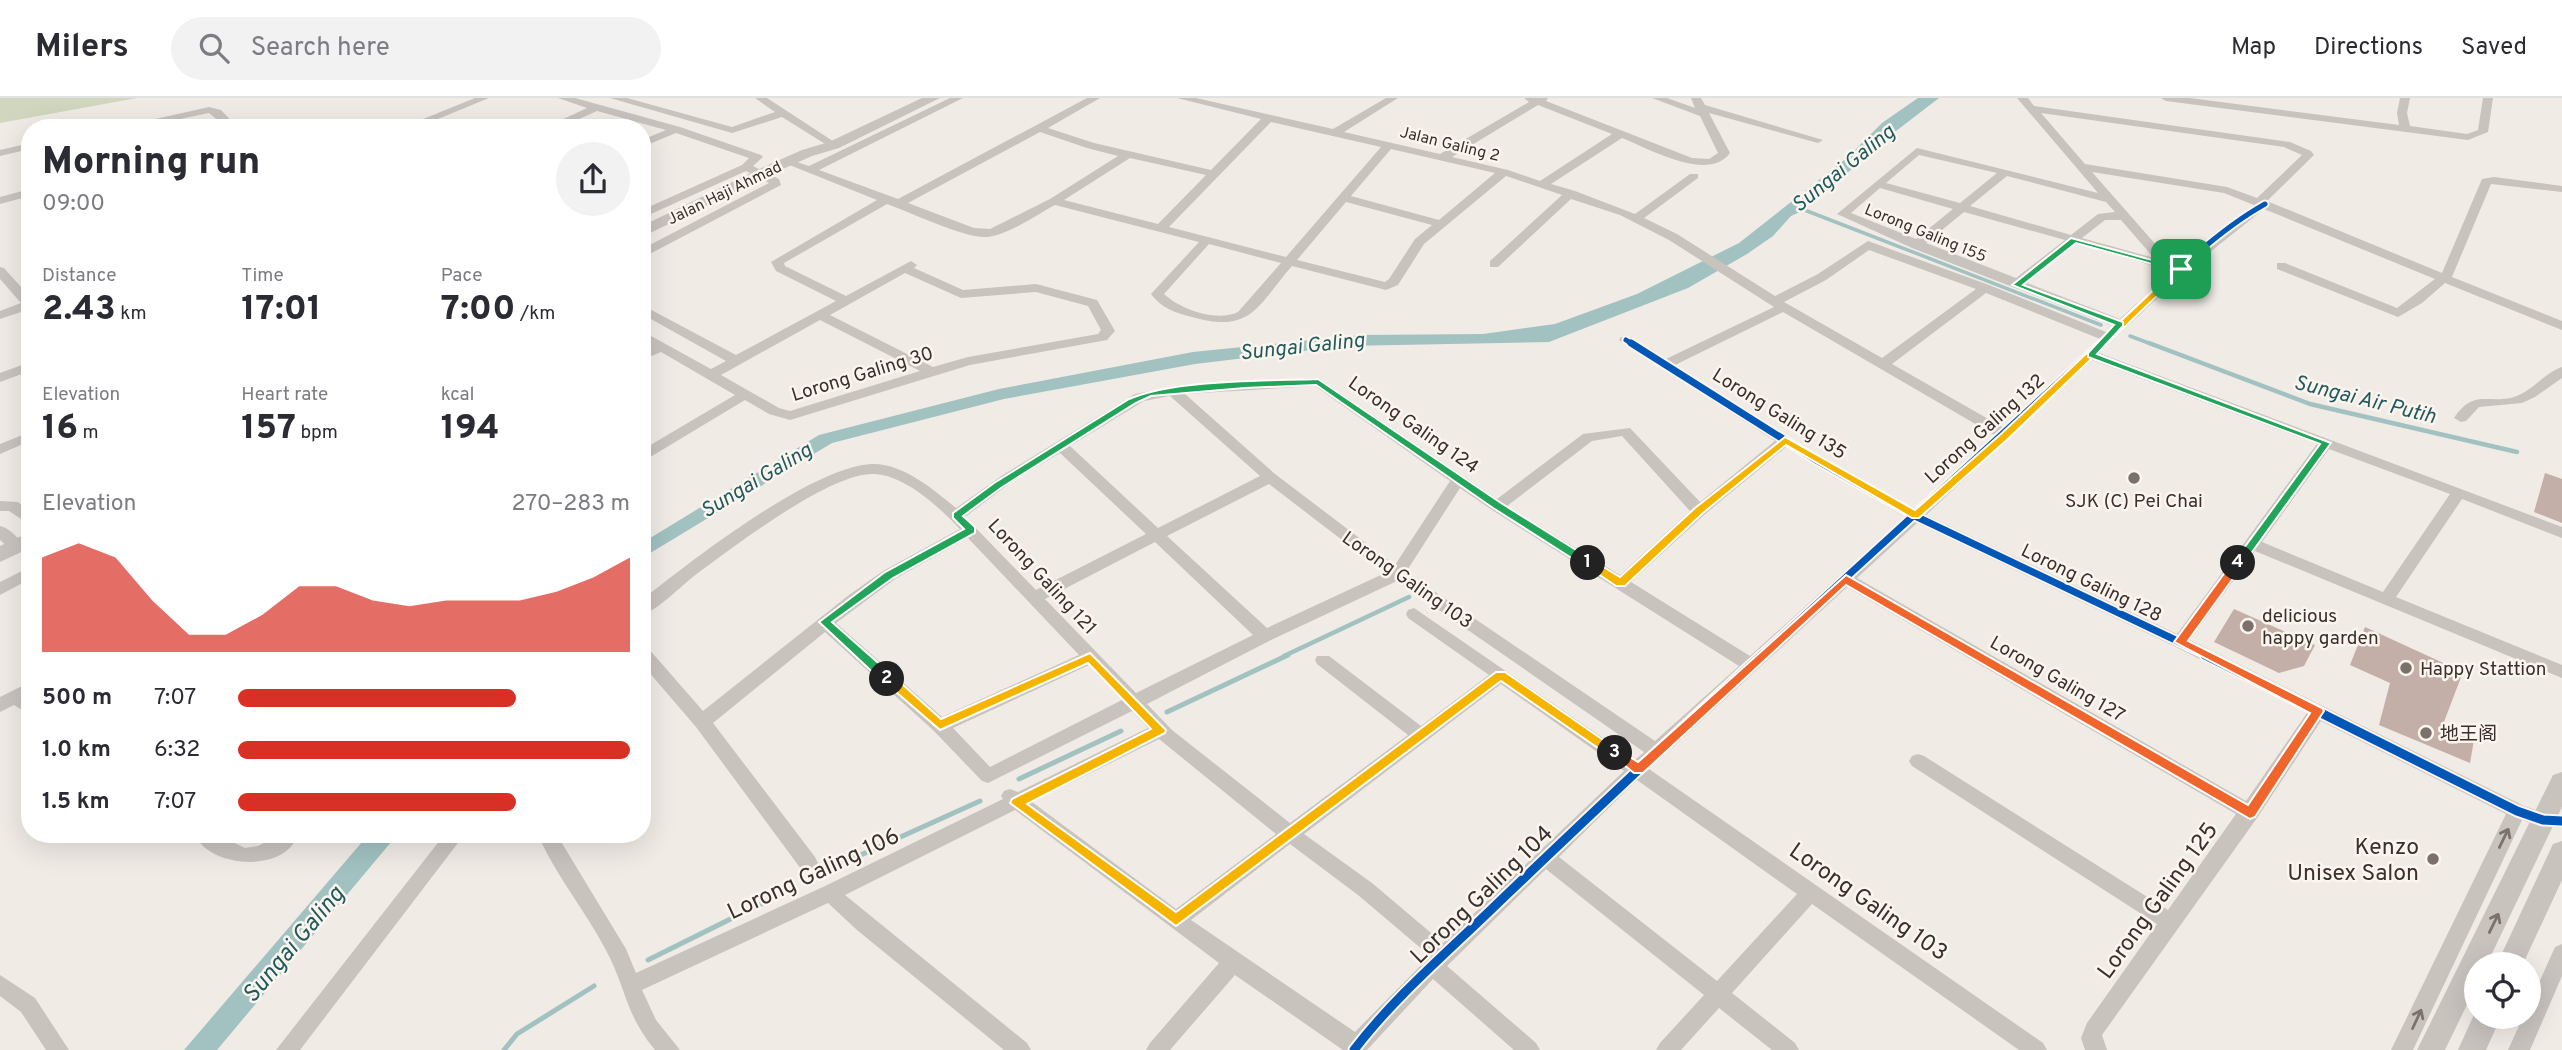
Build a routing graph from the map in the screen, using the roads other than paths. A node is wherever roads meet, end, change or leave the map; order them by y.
1 (484, 98) edge
2 (563, 98) edge
3 (615, 98) edge
4 (659, 98) edge
5 (760, 98) edge
6 (784, 98) edge
7 (910, 98) edge
8 (933, 98) edge
9 (958, 98) edge
10 (1095, 98) edge
11 (1182, 98) edge
12 (1393, 98) edge
13 (1657, 98) edge
14 (2166, 98) edge
15 (2406, 98) edge
16 (2488, 98) edge
17 (1536, 99) edge
18 (1246, 102) dead end
19 (2225, 102) edge
20 (633, 103) junction
21 (2025, 103) edge
22 (770, 104) junction
23 (1700, 106) edge
24 (597, 107) junction
25 (1236, 110) junction
26 (783, 113) junction
27 (1269, 117) junction
28 (164, 119) edge
29 (224, 119) edge
30 (429, 119) edge
31 (570, 119) edge
32 (638, 119) edge
33 (651, 123) edge
34 (1042, 129) junction
35 (2405, 129) junction
36 (676, 130) junction
37 (1336, 132) junction
38 (1622, 133) junction
39 (651, 140) edge
40 (1818, 140) dead end
41 (829, 142) junction
42 (1390, 144) junction
43 (21, 148) edge
44 (0, 153) edge
45 (1128, 155) junction
46 (1443, 157) junction
47 (788, 162) junction
48 (2083, 167) junction
49 (753, 170) junction
50 (809, 170) junction
51 (1504, 172) junction
52 (2005, 172) junction
53 (1214, 174) junction
54 (1694, 176) dead end
55 (1543, 184) junction
56 (1878, 184) junction
57 (2562, 189) edge
58 (1572, 193) junction
59 (21, 195) edge
60 (1343, 198) junction
61 (2112, 200) junction
62 (0, 201) edge
63 (894, 201) junction
64 (1054, 201) junction
65 (2262, 203) junction
66 (1960, 208) junction
67 (651, 211) edge
68 (2125, 216) junction
69 (1636, 219) junction
70 (1440, 224) junction
71 (651, 227) edge
72 (1161, 228) junction
73 (1207, 240) junction
74 (2074, 240) junction
75 (1916, 245) junction
76 (651, 249) edge
77 (1289, 261) junction
78 (1494, 264) dead end
79 (2281, 266) dead end
80 (2174, 267) junction
81 (0, 271) edge
82 (2445, 278) junction
83 (2017, 285) junction
84 (1985, 288) junction
85 (21, 295) edge
86 (847, 301) junction
87 (1779, 304) junction
88 (21, 307) edge
89 (651, 314) edge
90 (0, 315) edge
91 (821, 315) junction
92 (2120, 324) junction
93 (2562, 326) edge
94 (2107, 337) junction
95 (651, 340) edge
96 (1626, 340) dead end
97 (662, 346) junction
98 (651, 352) edge
99 (2091, 355) junction
100 (736, 361) junction
101 (1667, 364) junction
102 (1883, 364) junction
103 (21, 370) edge
104 (2562, 371) edge
105 (932, 372) junction
106 (712, 374) junction
107 (0, 378) edge
108 (1173, 391) junction
109 (746, 394) junction
110 (2462, 418) dead end
111 (2005, 435) junction
112 (21, 440) edge
113 (1785, 440) junction
114 (2326, 443) junction
115 (1061, 446) junction
116 (0, 449) edge
117 (651, 452) edge
118 (1270, 477) junction
119 (1458, 480) junction
120 (2459, 492) junction
121 (0, 506) edge
122 (1497, 506) junction
123 (1699, 511) junction
124 (21, 513) edge
125 (957, 516) junction
126 (1915, 516) junction
127 (971, 530) junction
128 (0, 531) edge
129 (2562, 533) edge
130 (1157, 535) junction
131 (2252, 544) junction
132 (15, 547) edge
133 (1396, 574) junction
134 (21, 577) edge
135 (1846, 579) junction
136 (1620, 583) junction
137 (0, 589) edge
138 (1035, 597) junction
139 (2386, 599) junction
140 (651, 602) edge
141 (1414, 614) dead end
142 (824, 622) junction
143 (1265, 636) junction
144 (2180, 642) junction
145 (1090, 657) junction
146 (1323, 660) dead end
147 (651, 662) edge
148 (1753, 666) junction
149 (2562, 671) edge
150 (1500, 675) junction
151 (1134, 704) junction
152 (2318, 711) junction
153 (702, 722) junction
154 (940, 726) junction
155 (1160, 730) junction
156 (1419, 734) junction
157 (1657, 751) junction
158 (1918, 761) dead end
159 (1639, 769) junction
160 (2562, 782) edge
161 (1013, 799) junction
162 (2517, 811) junction
163 (2250, 813) junction
164 (2553, 820) edge
165 (1289, 833) junction
166 (215, 843) edge
167 (281, 843) edge
168 (450, 843) edge
169 (552, 843) edge
170 (2562, 852) edge
171 (1545, 857) junction
172 (808, 863) dead end
173 (1812, 891) junction
174 (830, 893) junction
175 (1176, 920) junction
176 (2169, 921) junction
177 (2516, 952) edge
178 (2562, 953) edge
179 (1439, 961) junction
180 (1233, 962) junction
181 (2541, 980) edge
182 (0, 984) edge
183 (631, 985) junction
184 (1718, 993) junction
185 (2482, 1029) edge
186 (2525, 1029) edge
187 (1355, 1048) edge
188 (58, 1050) edge
189 (287, 1050) edge
190 (669, 1050) edge
191 (1020, 1050) edge
192 (1157, 1050) edge
193 (1529, 1050) edge
194 (1667, 1050) edge
195 (1788, 1050) edge
196 (2036, 1050) edge
197 (2096, 1050) edge
198 (2402, 1050) edge
199 (2431, 1050) edge
200 (2472, 1050) edge
201 (2519, 1050) edge

1 - 30 street
2 - 24 street
3 - 20 street
4 - 20 street
5 - 22 street
6 - 22 street
7 - 41 street, Jalan Haji Ahmad
8 - 41 street, Jalan Haji Ahmad
9 - 50 street
10 - 34 street
11 - 25 street, Jalan Galing 2
12 - 37 street
13 - 23 street
14 - 19 street
15 - 35 street
16 - 35 street
17 - 38 street
17 - 46 street
18 - 25 street
19 - 35 street
20 - 26 street
21 - 48 street
21 - 65 street, Lorong Galing 132
22 - 26 street
23 - 38 street
23 - 40 street
24 - 31 street
24 - 32 street
25 - 27 street, Jalan Galing 2
26 - 41 street
27 - 37 street, Jalan Galing 2
27 - 53 street
28 - 29 street
33 - 36 street
34 - 45 street
34 - 63 street
36 - 39 street
36 - 49 street
37 - 42 street, Jalan Galing 2
38 - 55 street
41 - 47 street, Jalan Haji Ahmad
42 - 46 street, Jalan Galing 2
42 - 60 street
43 - 44 street
45 - 53 street
45 - 64 street
46 - 51 street, Jalan Galing 2
47 - 49 street, Jalan Haji Ahmad
47 - 50 street
48 - 61 street
48 - 65 street
49 - 67 street
49 - 71 street, Jalan Haji Ahmad
49 - 76 street
50 - 63 street
51 - 55 street, Jalan Galing 2
51 - 70 street
52 - 56 street, Lorong Galing 155
52 - 61 street, Lorong Galing 155
52 - 66 street
53 - 72 street
54 - 69 street
55 - 58 street, Jalan Galing 2
56 - 66 street
56 - 75 street, Lorong Galing 155
57 - 82 street
58 - 69 street, Jalan Galing 2
58 - 78 street
59 - 62 street
60 - 70 street
60 - 77 street
61 - 68 street
63 - 64 street
63 - 86 street
64 - 72 street
65 - 80 street, Lorong Galing 132
65 - 82 street
66 - 74 street
66 - 75 street
68 - 74 street
68 - 80 street
69 - 87 street, Jalan Galing 2
70 - 77 street
72 - 73 street
73 - 77 street
73 - 77 street
74 - 80 street
74 - 83 street
75 - 83 street, Lorong Galing 155
79 - 82 street
80 - 92 street, Lorong Galing 132
81 - 85 street
82 - 93 street
83 - 92 street, Lorong Galing 155
84 - 87 street
84 - 94 street
84 - 102 street
86 - 91 street
86 - 105 street, Lorong Galing 30
87 - 101 street
87 - 102 street, Jalan Galing 2
88 - 90 street
89 - 100 street
91 - 100 street
91 - 105 street
92 - 94 street, Lorong Galing 132
94 - 99 street, Lorong Galing 132
95 - 97 street, Lorong Galing 30
96 - 101 street, Lorong Galing 135
97 - 98 street
97 - 106 street, Lorong Galing 30
99 - 111 street, Lorong Galing 132
99 - 114 street
100 - 106 street
101 - 113 street, Lorong Galing 135
102 - 111 street, Jalan Galing 2
103 - 107 street
104 - 110 street
105 - 109 street, Lorong Galing 30
106 - 109 street, Lorong Galing 30
108 - 115 street, Lorong Galing 124
108 - 118 street, Lorong Galing 103
108 - 119 street, Lorong Galing 124
109 - 117 street
111 - 126 street, Lorong Galing 132
112 - 116 street
113 - 123 street
113 - 126 street, Lorong Galing 135
114 - 120 street
114 - 131 street
115 - 125 street, Lorong Galing 124
115 - 130 street
118 - 130 street
118 - 133 street, Lorong Galing 103
119 - 122 street, Lorong Galing 124
119 - 133 street
120 - 129 street
120 - 139 street
121 - 124 street
122 - 123 street
122 - 136 street, Lorong Galing 124
123 - 136 street
125 - 127 street, Lorong Galing 121
125 - 140 street, Lorong Galing 121
126 - 135 street, Lorong Galing 132
126 - 144 street, Lorong Galing 128
127 - 138 street, Lorong Galing 121
127 - 142 street
128 - 132 street
130 - 138 street
130 - 143 street
131 - 139 street
131 - 144 street
133 - 143 street
133 - 157 street, Lorong Galing 103
134 - 137 street
135 - 148 street, Lorong Galing 132
135 - 163 street, Lorong Galing 127
136 - 148 street, Lorong Galing 124
138 - 145 street, Lorong Galing 121
139 - 149 street
141 - 150 street, Lorong Galing 103
142 - 153 street
142 - 154 street
143 - 151 street
144 - 152 street, Lorong Galing 128
145 - 151 street, Lorong Galing 121
145 - 154 street
146 - 156 street
147 - 153 street
148 - 157 street, Lorong Galing 132
150 - 156 street
150 - 159 street, Lorong Galing 103
151 - 154 street
151 - 155 street, Lorong Galing 121
152 - 162 street, Lorong Galing 128
152 - 163 street, Lorong Galing 125
153 - 172 street
155 - 161 street, Lorong Galing 106
155 - 165 street, Lorong Galing 121
156 - 165 street
157 - 159 street, Lorong Galing 132
158 - 176 street
159 - 171 street, Lorong Galing 104
159 - 173 street, Lorong Galing 103
160 - 164 street
161 - 174 street, Lorong Galing 106
161 - 175 street
162 - 164 street, Lorong Galing 128
198 -> 162 street
163 - 176 street, Lorong Galing 125
199 -> 164 street
165 - 175 street
165 - 179 street, Lorong Galing 121
166 - 167 street
168 - 189 street
169 - 183 street
170 - 177 street
171 - 179 street, Lorong Galing 104
171 - 184 street
173 - 184 street
173 - 196 street, Lorong Galing 103
174 - 183 street, Lorong Galing 106
174 - 191 street
175 - 180 street
176 - 197 street, Lorong Galing 125
178 - 181 street
179 - 187 street, Lorong Galing 104
179 - 193 street, Lorong Galing 121
180 - 187 street
180 - 192 street
182 - 188 street
183 - 190 street
184 - 194 street
184 - 195 street
185 - 200 street
186 - 201 street

